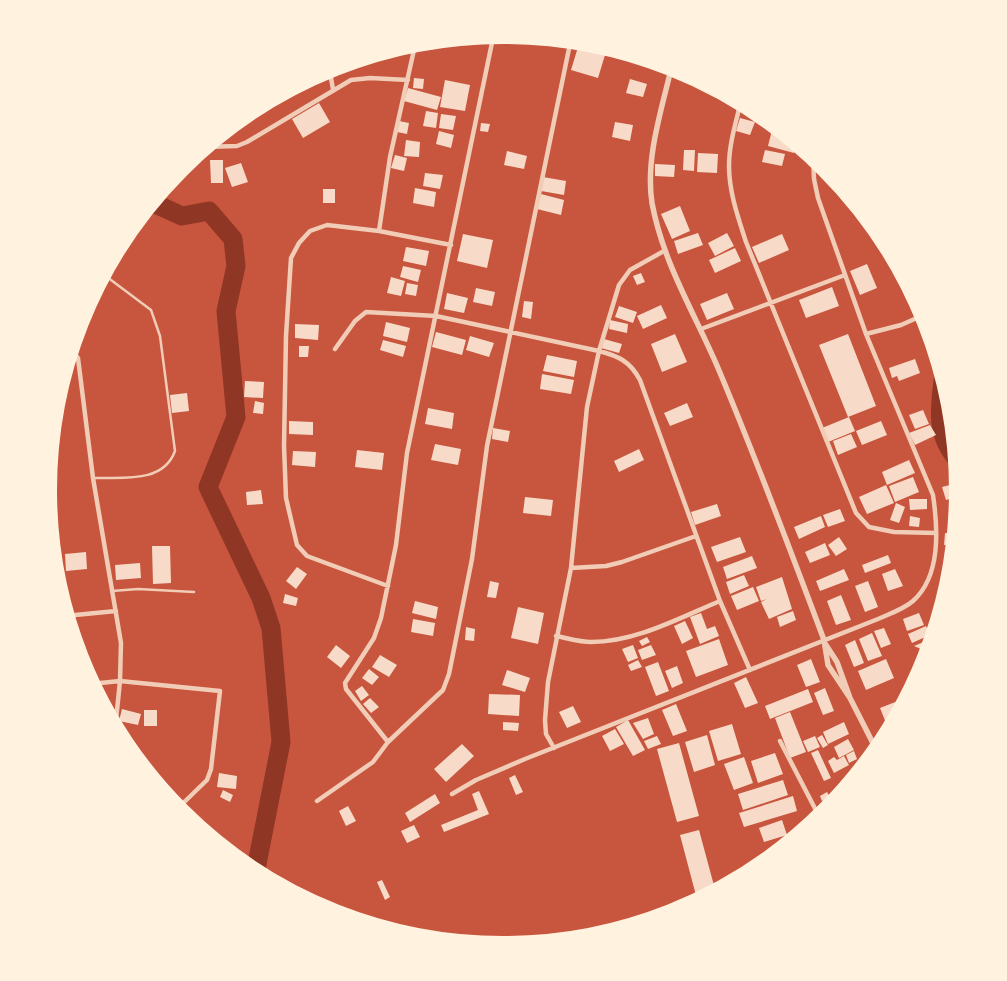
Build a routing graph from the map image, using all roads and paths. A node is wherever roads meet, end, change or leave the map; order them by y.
1 (492, 41) edge
2 (569, 46) edge
3 (414, 50) edge
4 (670, 73) edge
5 (331, 76) edge
6 (408, 80) junction
7 (333, 89) junction
8 (739, 108) edge
9 (215, 147) edge
10 (814, 167) edge
11 (379, 230) junction
12 (451, 245) junction
13 (664, 251) junction
14 (845, 275) junction
15 (108, 278) edge
16 (770, 301) junction
17 (436, 316) junction
18 (918, 317) edge
19 (701, 329) junction
20 (510, 332) junction
21 (866, 334) junction
22 (335, 349) dead end
23 (598, 351) junction
24 (75, 355) edge
25 (93, 478) junction
26 (936, 533) junction
27 (696, 536) junction
28 (571, 568) junction
29 (388, 586) junction
30 (112, 591) junction
31 (194, 592) dead end
32 (720, 601) junction
33 (116, 611) junction
34 (72, 615) edge
35 (556, 636) junction
36 (824, 640) junction
37 (750, 670) junction
38 (120, 681) junction
39 (98, 683) edge
40 (850, 698) junction
41 (116, 717) edge
42 (780, 741) dead end
43 (388, 742) junction
44 (874, 745) edge
45 (554, 748) junction
46 (452, 794) dead end
47 (317, 801) dead end
48 (182, 804) edge
49 (816, 813) edge
50 (798, 830) edge
51 (793, 832) dead end

1 - 12 street
2 - 20 street
3 - 6 street
4 - 13 street
5 - 7 street
6 - 7 street
6 - 11 street
7 - 9 street
8 - 16 street
10 - 14 street
11 - 12 street
11 - 29 street
12 - 17 street
13 - 19 street
13 - 23 street
14 - 16 street
14 - 21 street
15 - 25 lane
16 - 19 street
16 - 26 street
17 - 20 street
17 - 22 street
17 - 29 street
18 - 21 street
19 - 36 street
20 - 23 street
20 - 43 street
21 - 26 street
23 - 27 street
23 - 28 street
24 - 25 street
25 - 30 street
26 - 36 street
27 - 28 street
27 - 32 street
28 - 35 street
29 - 43 street
30 - 31 lane
30 - 33 street
32 - 35 street
32 - 37 street
33 - 34 street
33 - 38 street
35 - 45 street
36 - 37 street
36 - 40 street
36 - 40 street
37 - 45 street
38 - 39 street
38 - 41 street
38 - 48 street
40 - 44 street
42 - 49 street
43 - 47 street
45 - 46 street
50 - 51 lane

